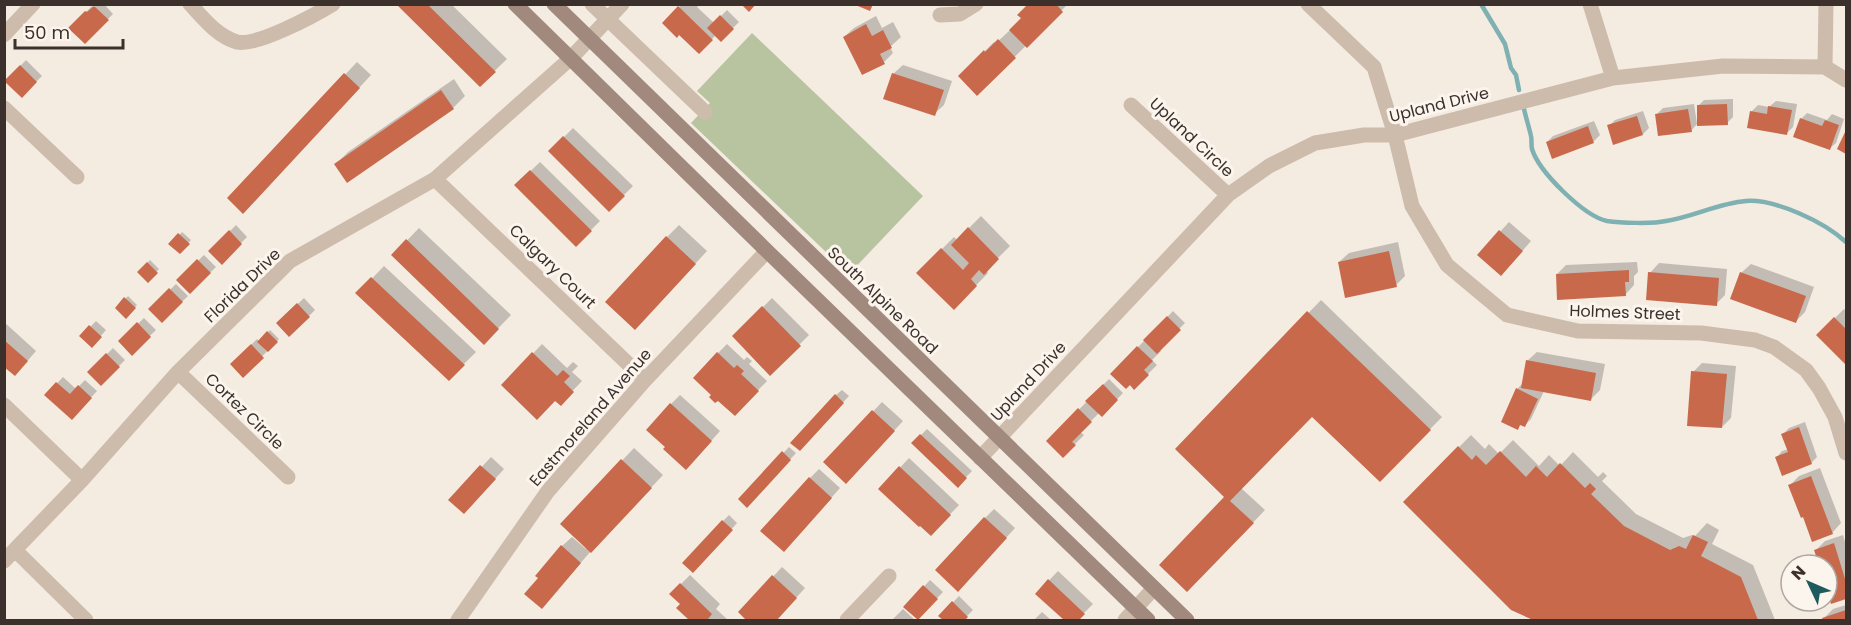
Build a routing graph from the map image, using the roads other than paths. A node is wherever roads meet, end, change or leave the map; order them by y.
1 (33, 4) edge
2 (190, 4) edge
3 (333, 4) edge
4 (515, 4) edge
5 (554, 4) edge
6 (592, 4) edge
7 (622, 4) edge
8 (976, 4) edge
9 (1308, 4) edge
10 (1590, 4) edge
11 (1826, 4) edge
12 (940, 15) dead end
13 (608, 19) junction
14 (4, 35) edge
15 (589, 38) junction
16 (571, 58) junction
17 (1825, 67) junction
18 (1613, 78) junction
19 (1846, 80) edge
20 (1131, 105) dead end
21 (4, 108) edge
22 (705, 112) dead end
23 (1395, 135) junction
24 (77, 177) dead end
25 (435, 179) junction
26 (1228, 195) junction
27 (767, 251) junction
28 (178, 372) junction
29 (645, 380) junction
30 (4, 405) edge
31 (999, 437) junction
32 (1846, 453) edge
33 (980, 458) junction
34 (288, 477) dead end
35 (82, 480) junction
36 (10, 555) edge
37 (889, 576) dead end
38 (1154, 588) junction
39 (1136, 609) junction
40 (86, 621) edge
41 (458, 621) edge
42 (847, 621) edge
43 (1125, 621) edge
44 (1148, 621) edge
45 (1188, 621) edge

1 - 14 street
2 - 3 street
4 - 16 main road
5 - 15 main road, South Alpine Road
6 - 13 street
7 - 13 street, Florida Drive
8 - 12 street
9 - 23 street, Holmes Street
10 - 18 street
11 - 17 street
13 - 15 street, Florida Drive
13 - 22 street
15 - 16 street, Florida Drive
15 - 31 main road, South Alpine Road
16 - 25 street, Florida Drive
16 - 27 main road
17 - 18 street, Upland Drive
17 - 19 street
18 - 23 street, Upland Drive
20 - 26 street, Upland Circle
21 - 24 street
23 - 26 street, Upland Drive
23 - 32 street, Holmes Street
25 - 28 street, Florida Drive
25 - 29 street, Calgary Court
26 - 31 street, Upland Drive
27 - 29 street, Eastmoreland Avenue
27 - 33 main road
28 - 34 street, Cortez Circle
28 - 35 street, Florida Drive
29 - 41 street, Eastmoreland Avenue
30 - 35 street
31 - 33 street, Upland Drive
31 - 38 main road, South Alpine Road
33 - 39 main road
35 - 36 street, Florida Drive
36 - 40 street
37 - 42 street
38 - 39 street
38 - 45 main road, South Alpine Road
39 - 43 street
39 - 44 main road

